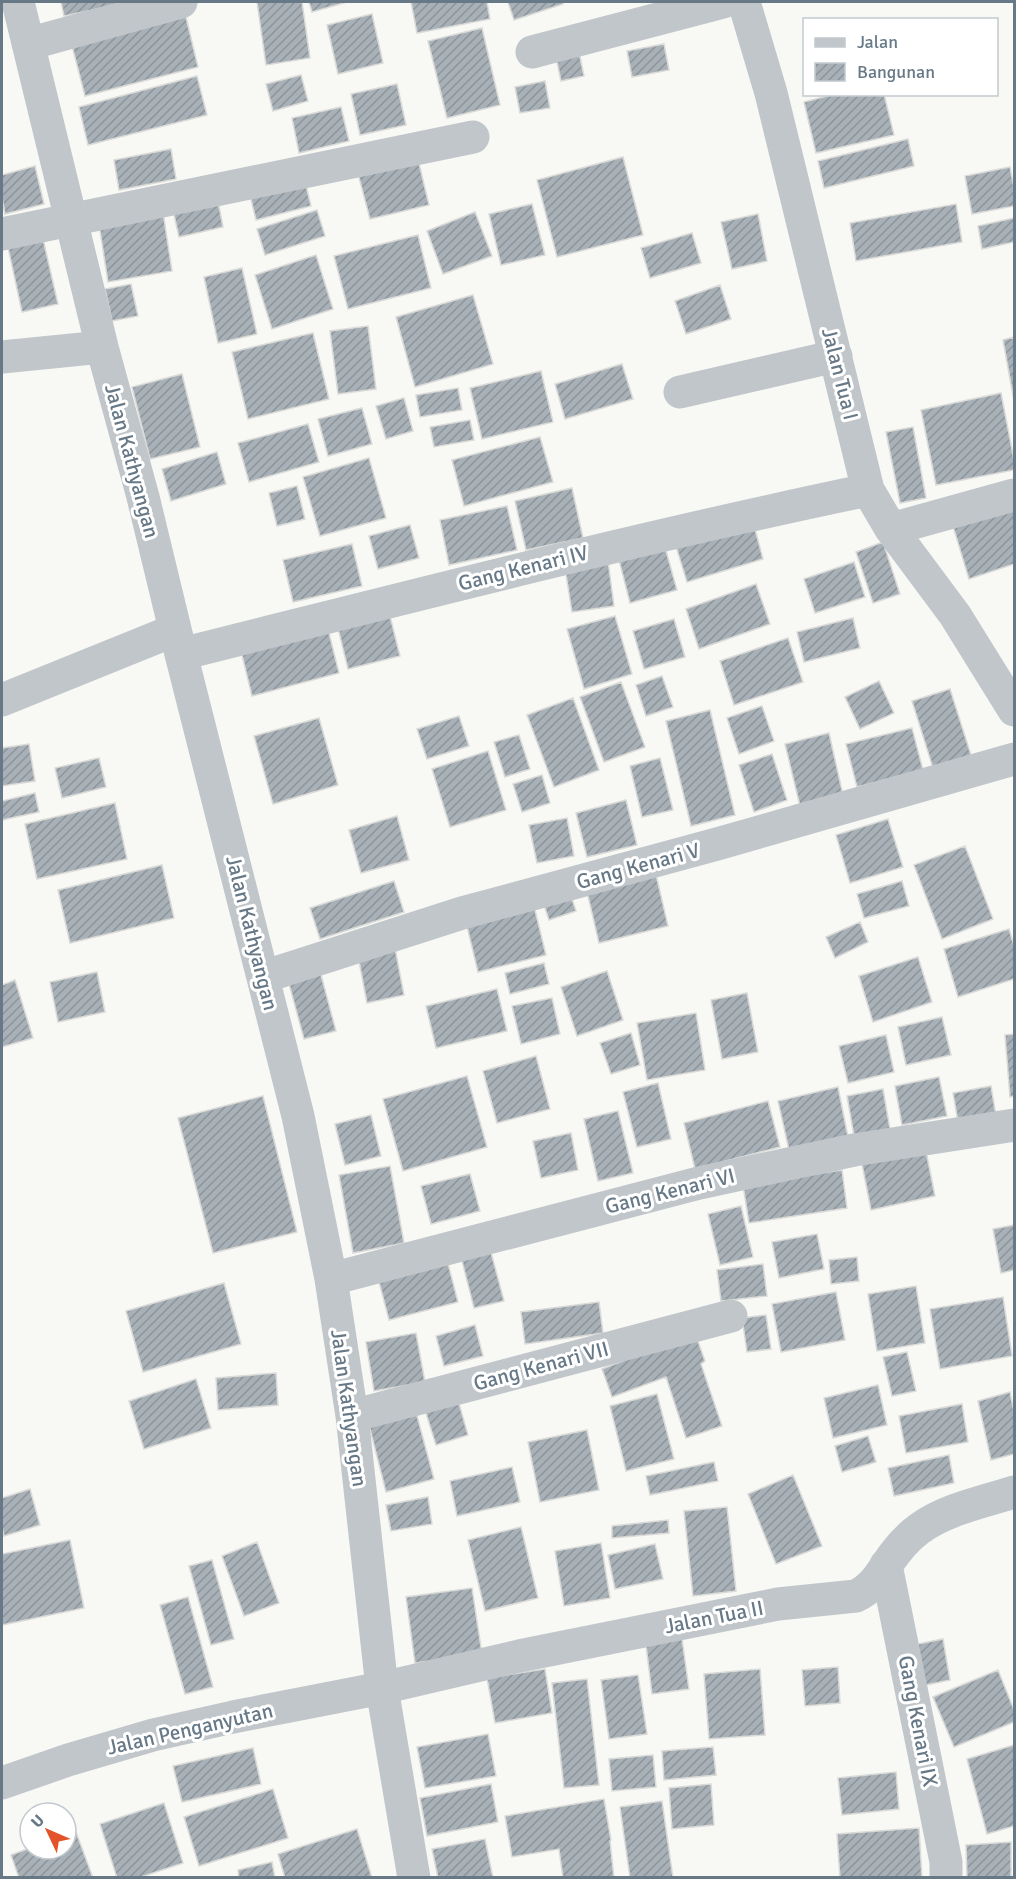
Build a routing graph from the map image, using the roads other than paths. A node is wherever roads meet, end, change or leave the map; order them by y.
1 (18, 2) edge
2 (181, 2) edge
3 (723, 2) edge
4 (744, 2) edge
5 (28, 44) junction
6 (532, 52) dead end
7 (473, 137) dead end
8 (72, 218) junction
9 (2, 234) edge
10 (102, 347) junction
11 (836, 356) junction
12 (2, 357) edge
13 (680, 392) dead end
14 (868, 490) junction
15 (1014, 495) edge
16 (891, 529) junction
17 (178, 642) junction
18 (2, 700) edge
19 (1014, 710) edge
20 (1014, 759) edge
21 (263, 977) junction
22 (1014, 1125) edge
23 (331, 1279) junction
24 (731, 1316) dead end
25 (352, 1416) junction
26 (1014, 1492) edge
27 (886, 1565) junction
28 (382, 1688) junction
29 (2, 1784) edge
30 (414, 1878) edge
31 (946, 1878) edge

1 - 5 street, Jalan Kathyangan
2 - 5 street
3 - 6 street
4 - 11 street, Jalan Tua I
5 - 8 street, Jalan Kathyangan
7 - 8 street
8 - 9 street
8 - 10 street, Jalan Kathyangan
10 - 12 street
10 - 17 street, Jalan Kathyangan
11 - 13 street
11 - 14 street, Jalan Tua I
14 - 16 street, Jalan Tua I
14 - 17 street, Gang Kenari IV
15 - 16 street
16 - 19 street, Jalan Tua I
17 - 18 street, Gang Kenari IV
17 - 21 street, Jalan Kathyangan
20 - 21 street, Gang Kenari V
21 - 23 street, Jalan Kathyangan
22 - 23 street, Gang Kenari VI
23 - 25 street, Jalan Kathyangan
24 - 25 street, Gang Kenari VII
25 - 28 street, Jalan Kathyangan
26 - 27 street, Jalan Tua II
27 - 28 street, Jalan Tua II
27 - 31 street, Gang Kenari IX
28 - 29 street, Jalan Penganyutan
28 - 30 street, Jalan Kathyangan

